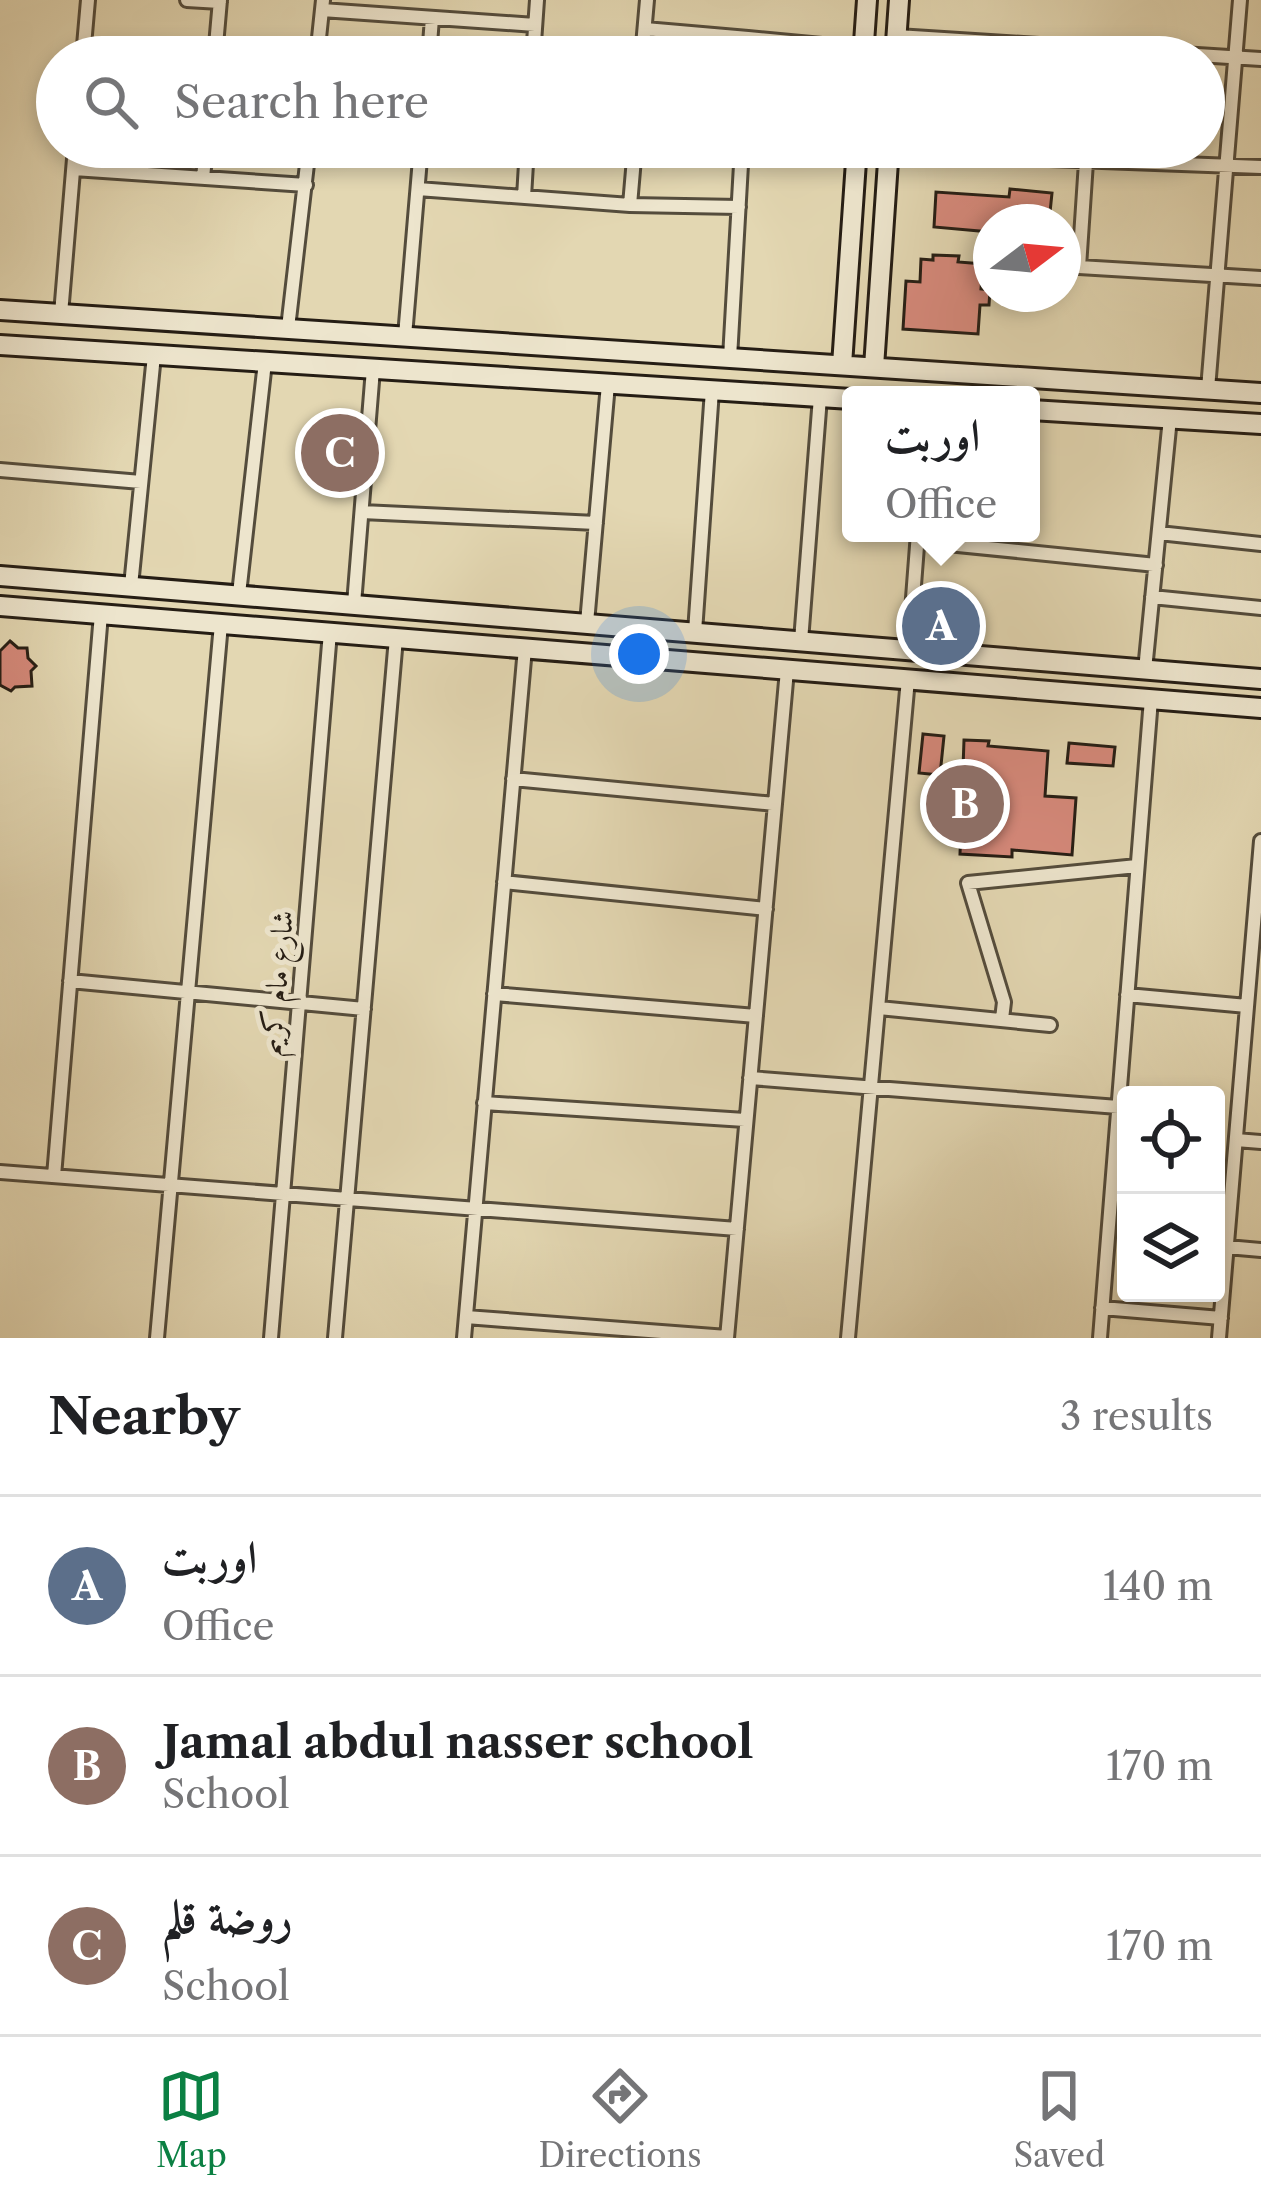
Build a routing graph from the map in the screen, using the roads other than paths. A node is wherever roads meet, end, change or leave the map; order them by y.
1 (88, 0) edge
2 (187, 0) edge
3 (537, 0) edge
4 (647, 0) edge
5 (867, 0) edge
6 (899, 0) edge
7 (1240, 0) edge
8 (220, 1) edge
9 (322, 5) edge
10 (432, 18) junction
11 (536, 26) junction
12 (645, 29) junction
13 (85, 36) edge
14 (216, 36) edge
15 (319, 36) edge
16 (431, 36) edge
17 (535, 36) edge
18 (644, 36) edge
19 (725, 36) edge
20 (865, 36) edge
21 (897, 36) edge
22 (1225, 57) edge
23 (1233, 57) junction
24 (1261, 59) edge
25 (1225, 166) joint
26 (1261, 167) edge
27 (204, 168) edge
28 (307, 168) edge
29 (420, 168) edge
30 (526, 168) edge
31 (632, 168) edge
32 (741, 168) edge
33 (856, 168) edge
34 (888, 168) edge
35 (1086, 168) edge
36 (1225, 168) edge
37 (74, 170) joint
38 (203, 178) junction
39 (306, 185) junction
40 (418, 189) junction
41 (524, 197) junction
42 (630, 205) junction
43 (739, 207) junction
44 (1217, 275) junction
45 (1261, 278) edge
46 (0, 310) edge
47 (61, 314) junction
48 (288, 328) junction
49 (348, 332) junction
50 (405, 336) junction
51 (0, 345) edge
52 (154, 355) junction
53 (730, 358) junction
54 (265, 362) junction
55 (842, 365) junction
56 (343, 367) junction
57 (874, 367) junction
58 (373, 369) junction
59 (608, 384) junction
60 (1208, 389) junction
61 (712, 390) junction
62 (1261, 393) edge
63 (820, 397) junction
64 (842, 398) edge
65 (1040, 411) edge
66 (1170, 418) junction
67 (1261, 424) edge
68 (0, 470) edge
69 (141, 482) junction
70 (362, 512) junction
71 (596, 523) junction
72 (1159, 533) junction
73 (918, 542) edge
74 (960, 542) edge
75 (1261, 544) edge
76 (1156, 565) junction
77 (0, 575) edge
78 (130, 586) junction
79 (239, 595) junction
80 (1152, 597) junction
81 (354, 604) junction
82 (0, 606) edge
83 (1261, 608) edge
84 (100, 614) junction
85 (221, 623) junction
86 (587, 623) junction
87 (646, 628) junction
88 (331, 632) junction
89 (695, 632) junction
90 (396, 638) junction
91 (801, 641) junction
92 (525, 648) junction
93 (909, 650) junction
94 (644, 658) junction
95 (787, 670) junction
96 (1145, 670) junction
97 (908, 680) junction
98 (1261, 680) edge
99 (1150, 699) junction
100 (1261, 708) edge
101 (513, 779) junction
102 (775, 804) junction
103 (1261, 844) edge
104 (1136, 866) junction
105 (504, 882) junction
106 (766, 909) junction
107 (1256, 958) edge
108 (70, 981) junction
109 (188, 992) junction
110 (494, 994) junction
111 (1127, 995) junction
112 (299, 1003) junction
113 (1247, 1006) junction
114 (879, 1008) junction
115 (364, 1009) junction
116 (756, 1016) junction
117 (1002, 1019) junction
118 (1050, 1025) dead end
119 (1245, 1030) junction
120 (1261, 1031) edge
121 (750, 1078) junction
122 (1120, 1086) edge
123 (871, 1088) junction
124 (484, 1103) junction
125 (1117, 1107) edge
126 (745, 1120) junction
127 (1117, 1120) edge
128 (1236, 1140) junction
129 (1261, 1142) edge
130 (0, 1172) edge
131 (54, 1176) junction
132 (171, 1185) junction
133 (283, 1194) junction
134 (347, 1199) junction
135 (475, 1209) junction
136 (736, 1229) junction
137 (1227, 1247) junction
138 (1261, 1250) edge
139 (1102, 1308) junction
140 (466, 1317) junction
141 (1221, 1318) junction
142 (727, 1337) edge
143 (157, 1338) edge
144 (271, 1338) edge
145 (335, 1338) edge
146 (464, 1338) edge
147 (848, 1338) edge
148 (1100, 1338) edge
149 (1219, 1338) edge

1 - 13 street
2 - 8 street
3 - 11 street
4 - 12 street
5 - 20 street
6 - 21 street
7 - 23 street
8 - 14 street
9 - 10 street
9 - 15 street
10 - 11 street
10 - 16 street
11 - 17 street
12 - 18 street
12 - 19 street
22 - 23 street
23 - 24 street
23 - 25 street
25 - 26 street
27 - 38 street
28 - 39 street
29 - 40 street
30 - 41 street
31 - 42 street
32 - 43 street
33 - 55 street
34 - 57 street
35 - 44 street
36 - 44 street
37 - 38 street
37 - 47 street
38 - 39 street
39 - 48 street
40 - 41 street
40 - 50 street
41 - 42 street
42 - 43 street
43 - 53 street
44 - 45 street
44 - 60 street
46 - 47 street
47 - 48 street
48 - 49 street
49 - 50 street
49 - 56 street
50 - 53 street
51 - 52 street
52 - 54 street
52 - 69 street
53 - 55 street
54 - 56 street
54 - 79 street
55 - 57 street
56 - 58 street
57 - 60 street
58 - 59 street
58 - 70 street
59 - 61 street
59 - 71 street
60 - 62 street
61 - 63 street
61 - 89 street
63 - 64 street
63 - 91 street
65 - 66 street
66 - 67 street
66 - 72 street
68 - 69 street
69 - 78 street
70 - 71 street
70 - 81 street
71 - 86 street
72 - 75 street
72 - 76 street
73 - 93 street
74 - 76 street
76 - 80 street
77 - 78 street
78 - 79 street
79 - 81 street
80 - 83 street
80 - 96 street
81 - 86 street
82 - 84 street
84 - 85 street
84 - 108 street
85 - 88 street
85 - 109 street
86 - 87 street
87 - 89 street
87 - 94 street
88 - 90 street
88 - 112 street, شارع مام كريم
89 - 91 street
90 - 92 street
90 - 115 street
91 - 93 street
92 - 94 street
92 - 101 street
93 - 96 street
94 - 95 street
95 - 97 street
95 - 102 street
96 - 98 street
97 - 99 street
97 - 114 street
99 - 100 street
99 - 104 street
101 - 102 street
101 - 105 street
102 - 106 street
103 - 107 street
104 - 111 street
104 - 117 street
105 - 106 street
105 - 110 street
106 - 116 street
107 - 113 street
108 - 109 street
108 - 131 street
109 - 112 street
109 - 132 street
110 - 116 street
110 - 124 street
111 - 113 street
111 - 122 street
112 - 115 street
112 - 133 street, شارع مام كريم
113 - 119 street
114 - 117 street
114 - 123 street
115 - 134 street
116 - 121 street
117 - 118 street
119 - 120 street
119 - 128 street
121 - 123 street
121 - 126 street
123 - 125 street
123 - 147 street
124 - 126 street
124 - 135 street
126 - 136 street
127 - 139 street
128 - 129 street
128 - 137 street
130 - 131 street
131 - 132 street
132 - 133 street
132 - 143 street
133 - 134 street
133 - 144 street, شارع مام كريم
134 - 135 street
134 - 145 street
135 - 136 street
135 - 140 street
136 - 142 street
137 - 138 street
137 - 141 street
139 - 141 street
139 - 148 street
140 - 142 street
140 - 146 street
141 - 149 street

